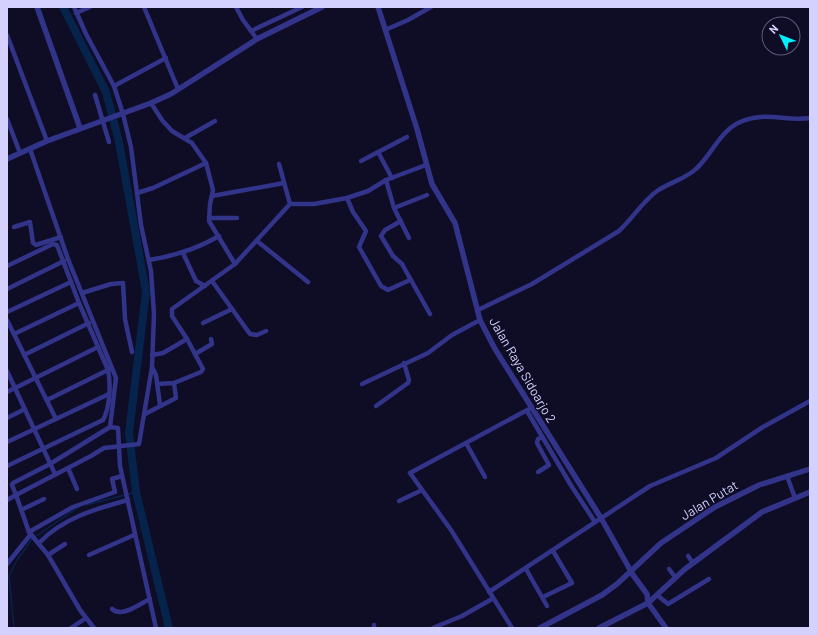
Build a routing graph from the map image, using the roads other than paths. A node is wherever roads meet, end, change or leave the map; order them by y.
1 (37, 7) edge
2 (74, 7) edge
3 (90, 7) edge
4 (144, 7) edge
5 (242, 7) edge
6 (302, 7) edge
7 (322, 7) edge
8 (378, 7) edge
9 (431, 7) edge
10 (237, 8) edge
11 (310, 10) edge
12 (76, 13) junction
13 (385, 30) junction
14 (250, 31) junction
15 (7, 35) edge
16 (257, 38) junction
17 (166, 58) junction
18 (114, 86) junction
19 (178, 89) junction
20 (95, 95) dead end
21 (151, 103) junction
22 (122, 114) junction
23 (810, 118) edge
24 (7, 119) edge
25 (104, 120) junction
26 (215, 121) dead end
27 (80, 128) junction
28 (407, 137) dead end
29 (185, 138) junction
30 (47, 141) junction
31 (109, 142) dead end
32 (30, 149) junction
33 (378, 152) junction
34 (20, 153) junction
35 (7, 159) edge
36 (361, 161) dead end
37 (206, 163) junction
38 (279, 164) dead end
39 (423, 166) junction
40 (392, 178) junction
41 (386, 180) junction
42 (284, 183) junction
43 (137, 193) junction
44 (427, 195) dead end
45 (212, 196) junction
46 (347, 198) junction
47 (290, 204) junction
48 (394, 208) junction
49 (237, 218) dead end
50 (209, 219) junction
51 (400, 221) junction
52 (14, 227) dead end
53 (219, 236) junction
54 (61, 237) junction
55 (409, 238) dead end
56 (257, 241) junction
57 (183, 253) junction
58 (66, 260) junction
59 (149, 260) junction
60 (235, 264) junction
61 (7, 266) edge
62 (410, 280) junction
63 (212, 281) junction
64 (71, 282) junction
65 (308, 282) dead end
66 (205, 286) junction
67 (7, 289) edge
68 (82, 293) junction
69 (79, 303) junction
70 (232, 309) junction
71 (478, 310) junction
72 (7, 312) edge
73 (430, 314) dead end
74 (7, 320) edge
75 (93, 321) junction
76 (478, 321) junction
77 (203, 323) dead end
78 (87, 324) junction
79 (266, 331) dead end
80 (14, 334) junction
81 (187, 339) junction
82 (211, 339) dead end
83 (98, 347) junction
84 (132, 352) dead end
85 (24, 354) junction
86 (196, 354) junction
87 (152, 355) junction
88 (404, 363) junction
89 (152, 367) junction
90 (110, 369) junction
91 (7, 371) edge
92 (36, 378) junction
93 (174, 383) junction
94 (157, 384) junction
95 (362, 384) dead end
96 (15, 388) junction
97 (7, 392) edge
98 (109, 394) junction
99 (47, 400) junction
100 (810, 401) edge
101 (160, 405) junction
102 (376, 406) dead end
103 (25, 409) junction
104 (529, 410) junction
105 (145, 414) junction
106 (7, 418) edge
107 (104, 418) junction
108 (112, 418) junction
109 (56, 419) junction
110 (110, 427) junction
111 (34, 429) junction
112 (542, 437) junction
113 (7, 442) edge
114 (466, 443) junction
115 (121, 446) junction
116 (43, 448) junction
117 (50, 464) junction
118 (7, 466) edge
119 (68, 468) junction
120 (810, 469) edge
121 (538, 472) dead end
122 (55, 474) junction
123 (122, 476) junction
124 (485, 477) dead end
125 (788, 478) junction
126 (77, 489) dead end
127 (422, 490) junction
128 (810, 492) edge
129 (16, 495) junction
130 (795, 498) junction
131 (44, 499) dead end
132 (127, 499) junction
133 (7, 500) edge
134 (399, 501) dead end
135 (22, 510) junction
136 (598, 520) junction
137 (30, 534) junction
138 (134, 535) junction
139 (39, 543) junction
140 (65, 544) dead end
141 (554, 551) junction
142 (48, 555) junction
143 (89, 555) dead end
144 (7, 564) edge
145 (526, 569) junction
146 (633, 575) junction
147 (709, 579) dead end
148 (488, 592) junction
149 (657, 595) junction
150 (543, 597) junction
151 (150, 599) junction
152 (492, 599) junction
153 (648, 603) junction
154 (547, 606) dead end
155 (112, 609) dead end
156 (86, 618) junction
157 (447, 622) junction
158 (71, 628) edge
159 (94, 628) edge
160 (156, 628) edge
161 (432, 628) edge
162 (450, 628) edge
163 (512, 628) edge
164 (540, 628) edge
165 (599, 628) edge
166 (666, 628) edge

1 - 27 street
2 - 12 street
3 - 12 street
4 - 17 street
5 - 10 street
6 - 14 street
7 - 11 street
8 - 13 street, Jalan Raya Sidoarjo 2
9 - 13 street
10 - 14 street
11 - 16 street
12 - 18 street
13 - 39 street, Jalan Raya Sidoarjo 2
14 - 16 street
15 - 30 street
16 - 19 street
17 - 18 street
17 - 19 street
18 - 22 street
19 - 21 street
20 - 25 street
21 - 22 street
21 - 29 street
22 - 25 street
22 - 43 street
23 - 71 street
24 - 34 street
25 - 27 street
25 - 31 street
26 - 29 street
27 - 30 street
28 - 33 street
29 - 37 street
30 - 32 street
32 - 34 street
32 - 54 street
33 - 36 street
33 - 40 street
34 - 35 street
37 - 43 street
37 - 45 street
38 - 42 street
39 - 40 street
39 - 71 street, Jalan Raya Sidoarjo 2
40 - 41 street
41 - 46 street
41 - 48 street
42 - 45 street
42 - 47 street
43 - 59 street
44 - 48 street
45 - 50 street
46 - 47 street
46 - 62 street
47 - 56 street
48 - 51 street
49 - 50 street
50 - 53 street
51 - 55 street
51 - 62 street
52 - 54 street
53 - 57 street
53 - 60 street
54 - 58 street
56 - 60 street
56 - 65 street
57 - 59 street
57 - 66 street
58 - 61 street
58 - 64 street
58 - 67 street
58 - 68 street
59 - 87 street
60 - 63 street
62 - 73 street
63 - 66 street
63 - 70 street
64 - 69 street
64 - 72 street
66 - 81 street
68 - 75 street
68 - 84 street
69 - 78 street
69 - 80 street
70 - 77 street
70 - 79 street
71 - 76 street, Jalan Raya Sidoarjo 2
74 - 80 street
75 - 78 street
75 - 90 street
76 - 88 street
76 - 104 street, Jalan Raya Sidoarjo 2
78 - 83 street
78 - 85 street
80 - 85 street
81 - 86 street
81 - 87 street
82 - 86 street
83 - 90 street
83 - 92 street
85 - 92 street
86 - 93 street
87 - 89 street
88 - 95 street
88 - 102 street
89 - 94 street
89 - 105 street
90 - 98 street
90 - 99 street
90 - 108 street
91 - 96 street
92 - 96 street
92 - 99 street
93 - 94 street
93 - 101 street
94 - 101 street
96 - 97 street
96 - 103 street
98 - 107 street
98 - 109 street
99 - 109 street
100 - 136 street
101 - 105 street
103 - 106 street
103 - 111 street
104 - 112 street
104 - 114 street
104 - 136 street, Jalan Raya Sidoarjo 2
105 - 115 street
107 - 108 street
107 - 116 street
108 - 110 street
109 - 111 street
110 - 115 street
110 - 117 street
111 - 113 street
111 - 116 street
112 - 121 street
112 - 136 street
114 - 124 street
114 - 127 street
115 - 119 street
115 - 123 street
116 - 117 street
116 - 118 street
117 - 122 street
117 - 129 street
119 - 122 street
119 - 126 street
120 - 125 street, Jalan Putat
122 - 129 street
123 - 132 street
123 - 137 street
125 - 130 street
125 - 146 street, Jalan Putat
127 - 134 street
127 - 148 street
128 - 130 street
129 - 133 street
129 - 135 street
130 - 149 street
131 - 135 street
132 - 138 street
132 - 139 street
135 - 137 street
136 - 141 street
136 - 146 street, Jalan Raya Sidoarjo 2
137 - 139 street
137 - 144 street
138 - 143 street
138 - 151 street
139 - 142 street
140 - 142 street
141 - 145 street
141 - 150 street
142 - 156 street
145 - 148 street
145 - 150 street
146 - 153 street, Jalan Raya Sidoarjo 2
146 - 164 street, Jalan Putat
147 - 149 street
148 - 152 street
149 - 153 street
150 - 154 street
151 - 155 street
151 - 160 street
152 - 157 street
152 - 163 street
153 - 165 street
153 - 166 street, Jalan Raya Sidoarjo 2
156 - 158 street
156 - 159 street
157 - 161 street
157 - 162 street

